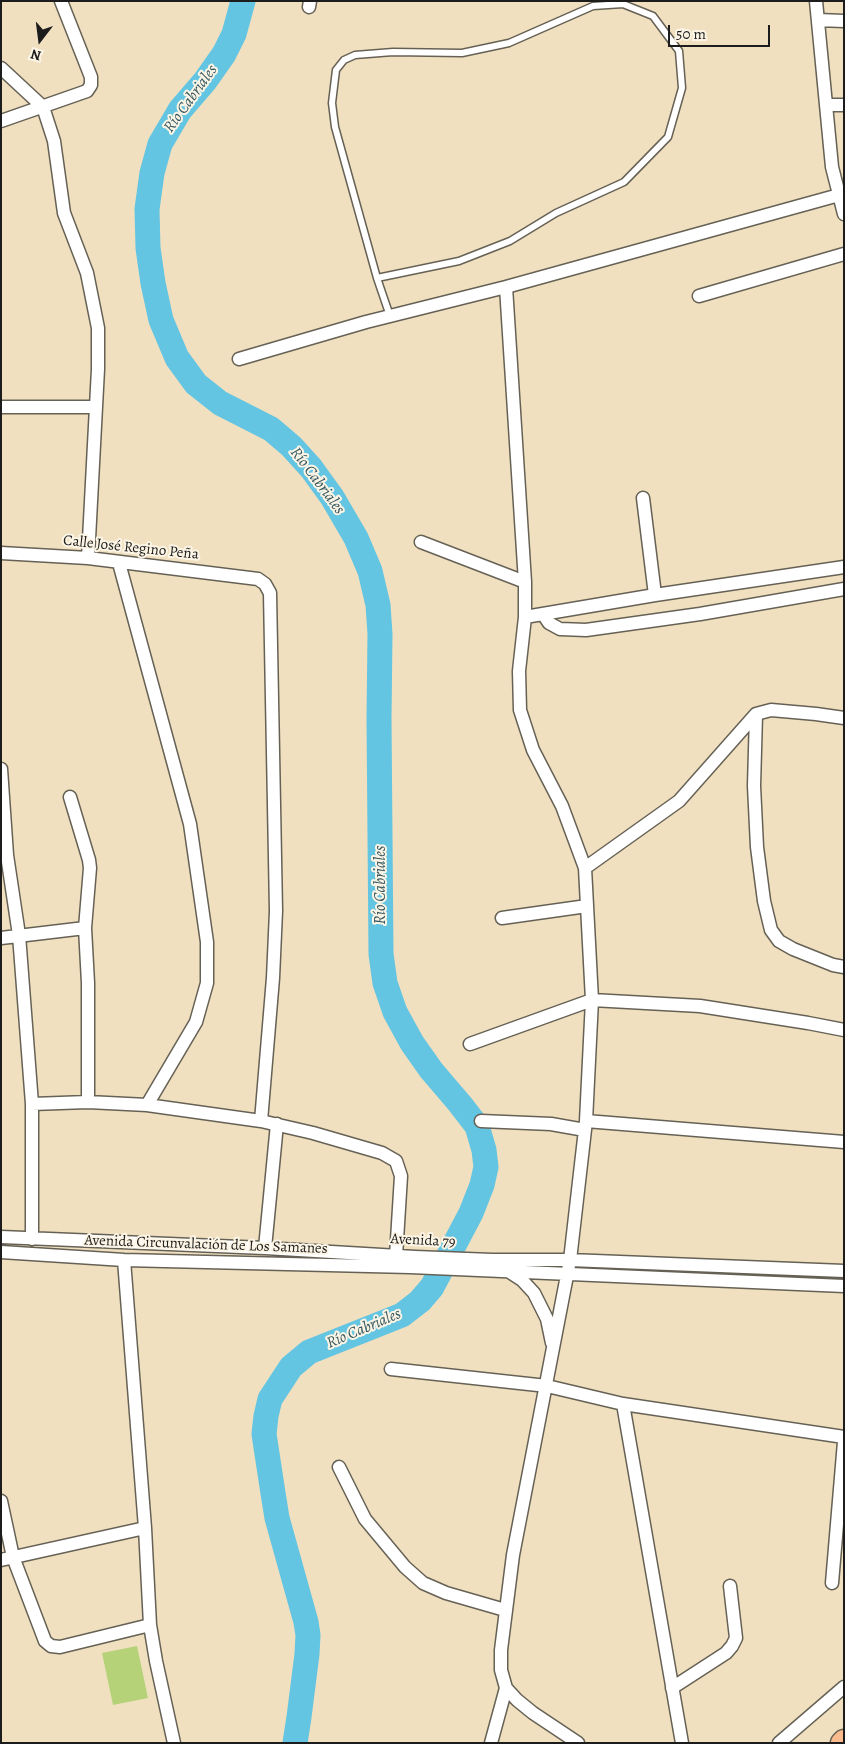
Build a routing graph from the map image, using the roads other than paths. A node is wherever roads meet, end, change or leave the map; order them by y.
1 (61, 1) edge
2 (816, 1) edge
3 (818, 20) junction
4 (844, 21) edge
5 (1, 68) edge
6 (826, 105) junction
7 (844, 105) edge
8 (43, 107) junction
9 (1, 121) edge
10 (841, 195) edge
11 (844, 214) edge
12 (844, 254) edge
13 (376, 278) junction
14 (506, 287) junction
15 (699, 296) dead end
16 (390, 316) junction
17 (239, 359) dead end
18 (96, 407) junction
19 (1, 408) edge
20 (643, 498) dead end
21 (421, 542) dead end
22 (1, 553) edge
23 (88, 558) junction
24 (119, 563) junction
25 (844, 567) edge
26 (525, 582) junction
27 (844, 589) edge
28 (656, 595) junction
29 (542, 614) junction
30 (526, 617) junction
31 (756, 714) junction
32 (844, 718) edge
33 (1, 768) edge
34 (70, 797) dead end
35 (585, 868) junction
36 (587, 906) junction
37 (502, 918) dead end
38 (85, 928) junction
39 (19, 935) junction
40 (1, 938) edge
41 (844, 967) edge
42 (592, 1000) junction
43 (844, 1030) edge
44 (470, 1044) dead end
45 (88, 1102) junction
46 (32, 1104) junction
47 (147, 1105) junction
48 (261, 1121) junction
49 (481, 1121) dead end
50 (277, 1124) junction
51 (585, 1125) junction
52 (844, 1142) edge
53 (1, 1237) edge
54 (32, 1239) junction
55 (266, 1248) junction
56 (1, 1252) edge
57 (396, 1256) junction
58 (124, 1260) junction
59 (570, 1260) junction
60 (413, 1262) junction
61 (492, 1265) junction
62 (508, 1271) junction
63 (844, 1271) edge
64 (568, 1274) junction
65 (844, 1286) edge
66 (554, 1350) junction
67 (391, 1369) dead end
68 (547, 1386) junction
69 (623, 1404) junction
70 (844, 1437) edge
71 (844, 1442) edge
72 (339, 1467) dead end
73 (1, 1501) edge
74 (144, 1528) junction
75 (7, 1558) edge
76 (832, 1583) dead end
77 (730, 1586) dead end
78 (505, 1610) junction
79 (150, 1625) junction
80 (844, 1687) edge
81 (506, 1688) junction
82 (672, 1688) junction
83 (174, 1743) edge
84 (491, 1743) edge
85 (578, 1743) edge
86 (682, 1743) edge
87 (779, 1743) edge

1 - 8 street
2 - 3 street
3 - 4 street
3 - 6 street
5 - 8 street
6 - 7 street
6 - 10 street
8 - 9 street
8 - 18 street
10 - 11 street
10 - 14 street
12 - 15 street
13 - 13 lane
13 - 16 lane
14 - 16 street
14 - 26 street
16 - 17 street
18 - 19 street
18 - 23 street
20 - 28 street
21 - 26 street
22 - 23 street, Calle José Regino Peña
23 - 24 street, Calle José Regino Peña
24 - 47 street
24 - 48 street, Calle José Regino Peña
25 - 28 street
26 - 30 street
27 - 29 street
28 - 29 street
29 - 30 street
30 - 35 street
31 - 32 street
31 - 35 street
31 - 41 street
33 - 39 street
34 - 38 street
35 - 36 street
36 - 37 street
36 - 42 street
38 - 39 street
38 - 45 street
39 - 40 street
39 - 46 street
42 - 43 street
42 - 44 street
42 - 51 street
45 - 46 street
45 - 47 street
46 - 54 street
47 - 48 street
48 - 50 street
49 - 51 street
50 - 55 street
50 - 57 street
51 - 52 street
51 - 59 street
53 - 54 street, Avenida 79
54 - 55 street, Avenida 79
55 - 57 street, Avenida 79
56 - 58 street, Avenida Circunvalación de Los Samanes
57 - 60 street, Avenida 79
58 - 60 street, Avenida Circunvalación de Los Samanes
58 - 74 street
59 - 61 street, Avenida 79
59 - 63 street, Avenida 79
59 - 64 street
60 - 61 street, Avenida 79
61 - 62 street, Avenida 79
62 - 64 street, Avenida 79
62 - 66 street
64 - 65 street, Avenida 79
64 - 66 street
66 - 68 street
67 - 68 street
68 - 69 street
68 - 78 street
69 - 70 street
69 - 82 street
71 - 76 street
72 - 78 street
73 - 75 street
74 - 75 street
74 - 79 street
75 - 79 street
77 - 82 street
78 - 81 street
79 - 83 street
80 - 87 street
81 - 84 street
81 - 85 street
82 - 86 street

